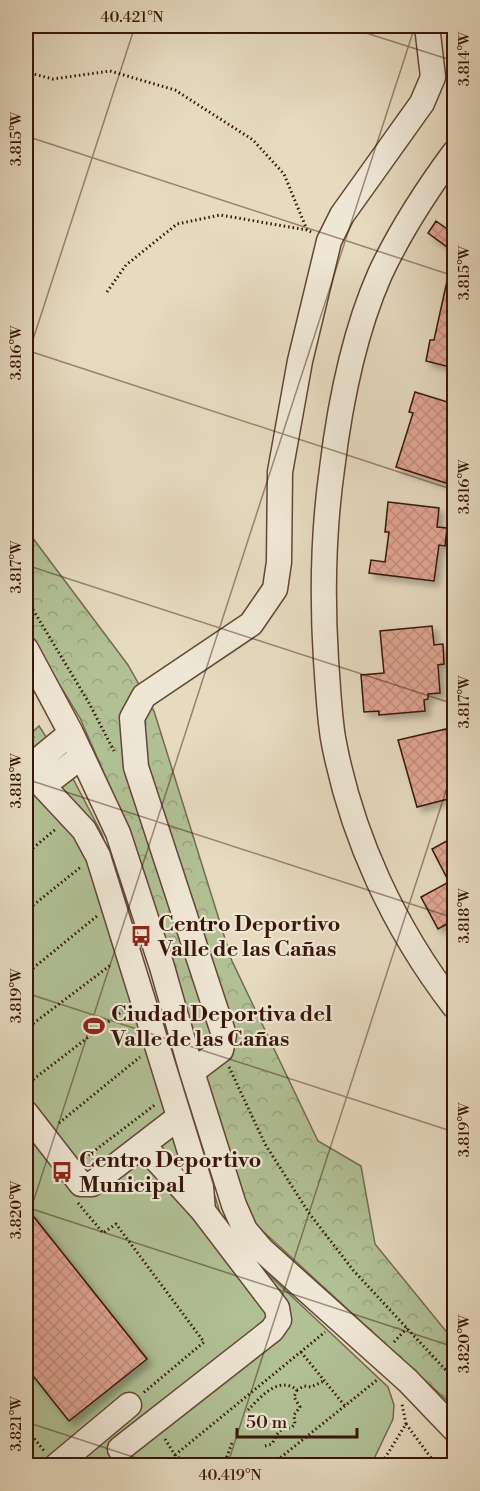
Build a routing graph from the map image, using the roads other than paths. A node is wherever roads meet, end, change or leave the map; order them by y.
1 (427, 26) edge
2 (454, 153) edge
3 (26, 649) edge
4 (68, 727) junction
5 (82, 756) junction
6 (32, 766) edge
7 (454, 1006) edge
8 (192, 1072) junction
9 (26, 1113) edge
10 (179, 1118) junction
11 (144, 1146) junction
12 (203, 1211) junction
13 (129, 1405) road end
14 (454, 1429) edge
15 (120, 1449) dead end
16 (56, 1465) edge

1 - 8 street
2 - 7 street
3 - 4 street
4 - 5 street
4 - 6 street
5 - 6 street
5 - 8 street
6 - 10 street
8 - 14 street
9 - 11 street
10 - 11 street
10 - 12 street
11 - 12 street
12 - 15 street
13 - 16 street

